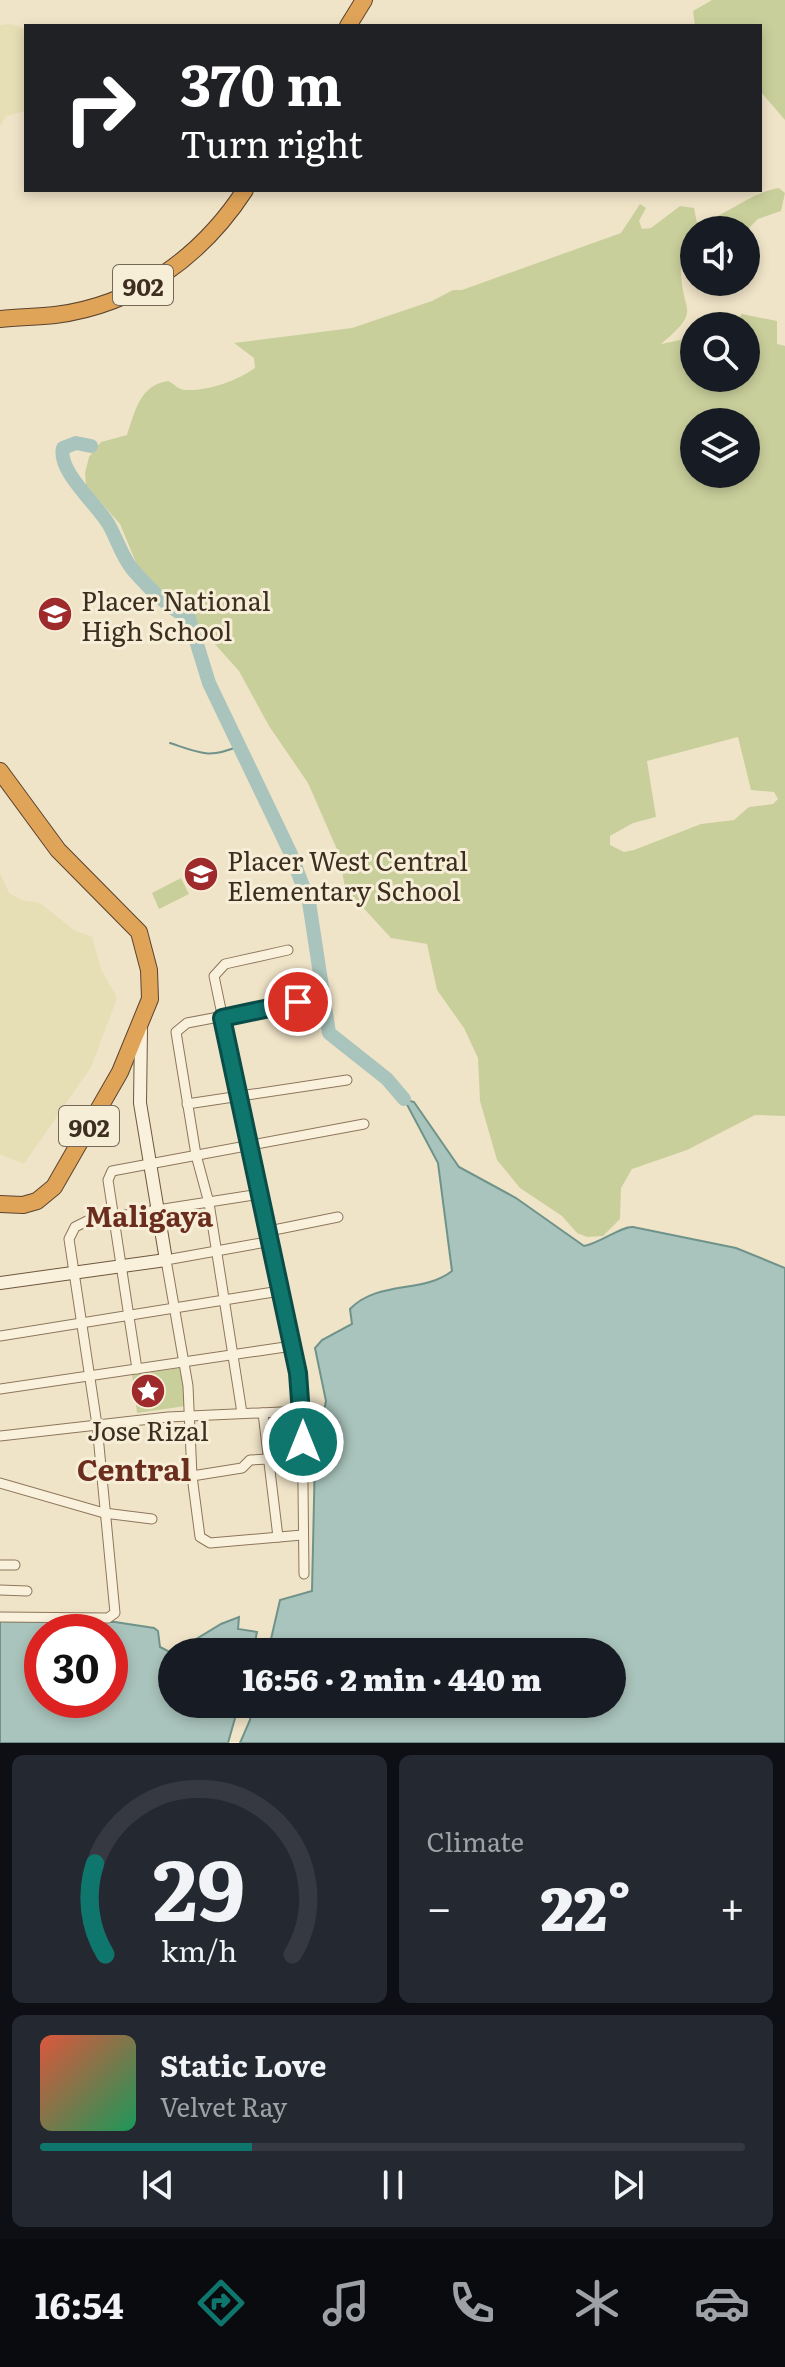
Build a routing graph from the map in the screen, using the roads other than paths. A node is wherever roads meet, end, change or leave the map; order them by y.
1 (364, 0) edge
2 (349, 24) edge
3 (243, 192) edge
4 (3, 319) edge
5 (0, 771) edge
6 (288, 950) dead end
7 (298, 1002) dead end
8 (222, 1018) junction
9 (142, 1026) junction
10 (347, 1080) dead end
11 (239, 1095) junction
12 (187, 1104) junction
13 (364, 1124) dead end
14 (250, 1144) junction
15 (196, 1155) junction
16 (149, 1165) junction
17 (260, 1194) junction
18 (209, 1203) junction
19 (0, 1204) edge
20 (157, 1211) junction
21 (338, 1217) dead end
22 (114, 1218) junction
23 (270, 1236) junction
24 (215, 1252) junction
25 (166, 1260) junction
26 (121, 1266) junction
27 (73, 1273) junction
28 (0, 1283) edge
29 (280, 1291) junction
30 (225, 1302) junction
31 (176, 1309) junction
32 (127, 1318) junction
33 (81, 1325) junction
34 (0, 1336) edge
35 (292, 1346) junction
36 (234, 1354) junction
37 (184, 1360) junction
38 (137, 1369) junction
39 (89, 1374) junction
40 (0, 1389) edge
41 (303, 1411) junction
42 (242, 1413) junction
43 (263, 1413) junction
44 (190, 1417) junction
45 (97, 1425) junction
46 (0, 1436) edge
47 (268, 1459) junction
48 (192, 1476) junction
49 (0, 1483) edge
50 (104, 1513) junction
51 (152, 1519) dead end
52 (302, 1535) junction
53 (278, 1537) junction
54 (0, 1565) edge
55 (15, 1565) dead end
56 (304, 1574) dead end
57 (0, 1590) edge
58 (27, 1591) dead end
59 (0, 1617) edge

1 - 2 highway
3 - 4 highway, 902
5 - 9 highway, 902
6 - 8 street
7 - 8 street
8 - 11 street
8 - 12 street
9 - 16 street
9 - 19 highway, 902
10 - 11 street
11 - 12 street
11 - 14 street
12 - 15 street
13 - 14 street
14 - 15 street
14 - 17 street
15 - 16 street
15 - 18 street
16 - 20 street
16 - 22 street
17 - 18 street
17 - 23 street
18 - 20 street
18 - 24 street
20 - 22 street
20 - 25 street
21 - 23 street
22 - 26 street
22 - 27 street
23 - 24 street
23 - 29 street
24 - 25 street
24 - 30 street
25 - 26 street
25 - 31 street
26 - 27 street
26 - 32 street
27 - 28 street
27 - 33 street
29 - 30 street
29 - 35 street
30 - 31 street
30 - 36 street
31 - 32 street
31 - 37 street
32 - 33 street
32 - 38 street
33 - 34 street
33 - 39 street
35 - 36 street
35 - 41 street
36 - 37 street
36 - 42 street
37 - 38 street
37 - 44 street
38 - 39 street
39 - 40 street
39 - 45 street
41 - 43 street
41 - 52 street
42 - 43 street
42 - 44 street
43 - 47 street
44 - 45 street
44 - 48 street
45 - 46 street
45 - 50 street
47 - 48 street
47 - 53 street
48 - 53 street
49 - 50 street
50 - 51 street
50 - 59 street
52 - 53 street
52 - 56 street
54 - 55 street
57 - 58 street

